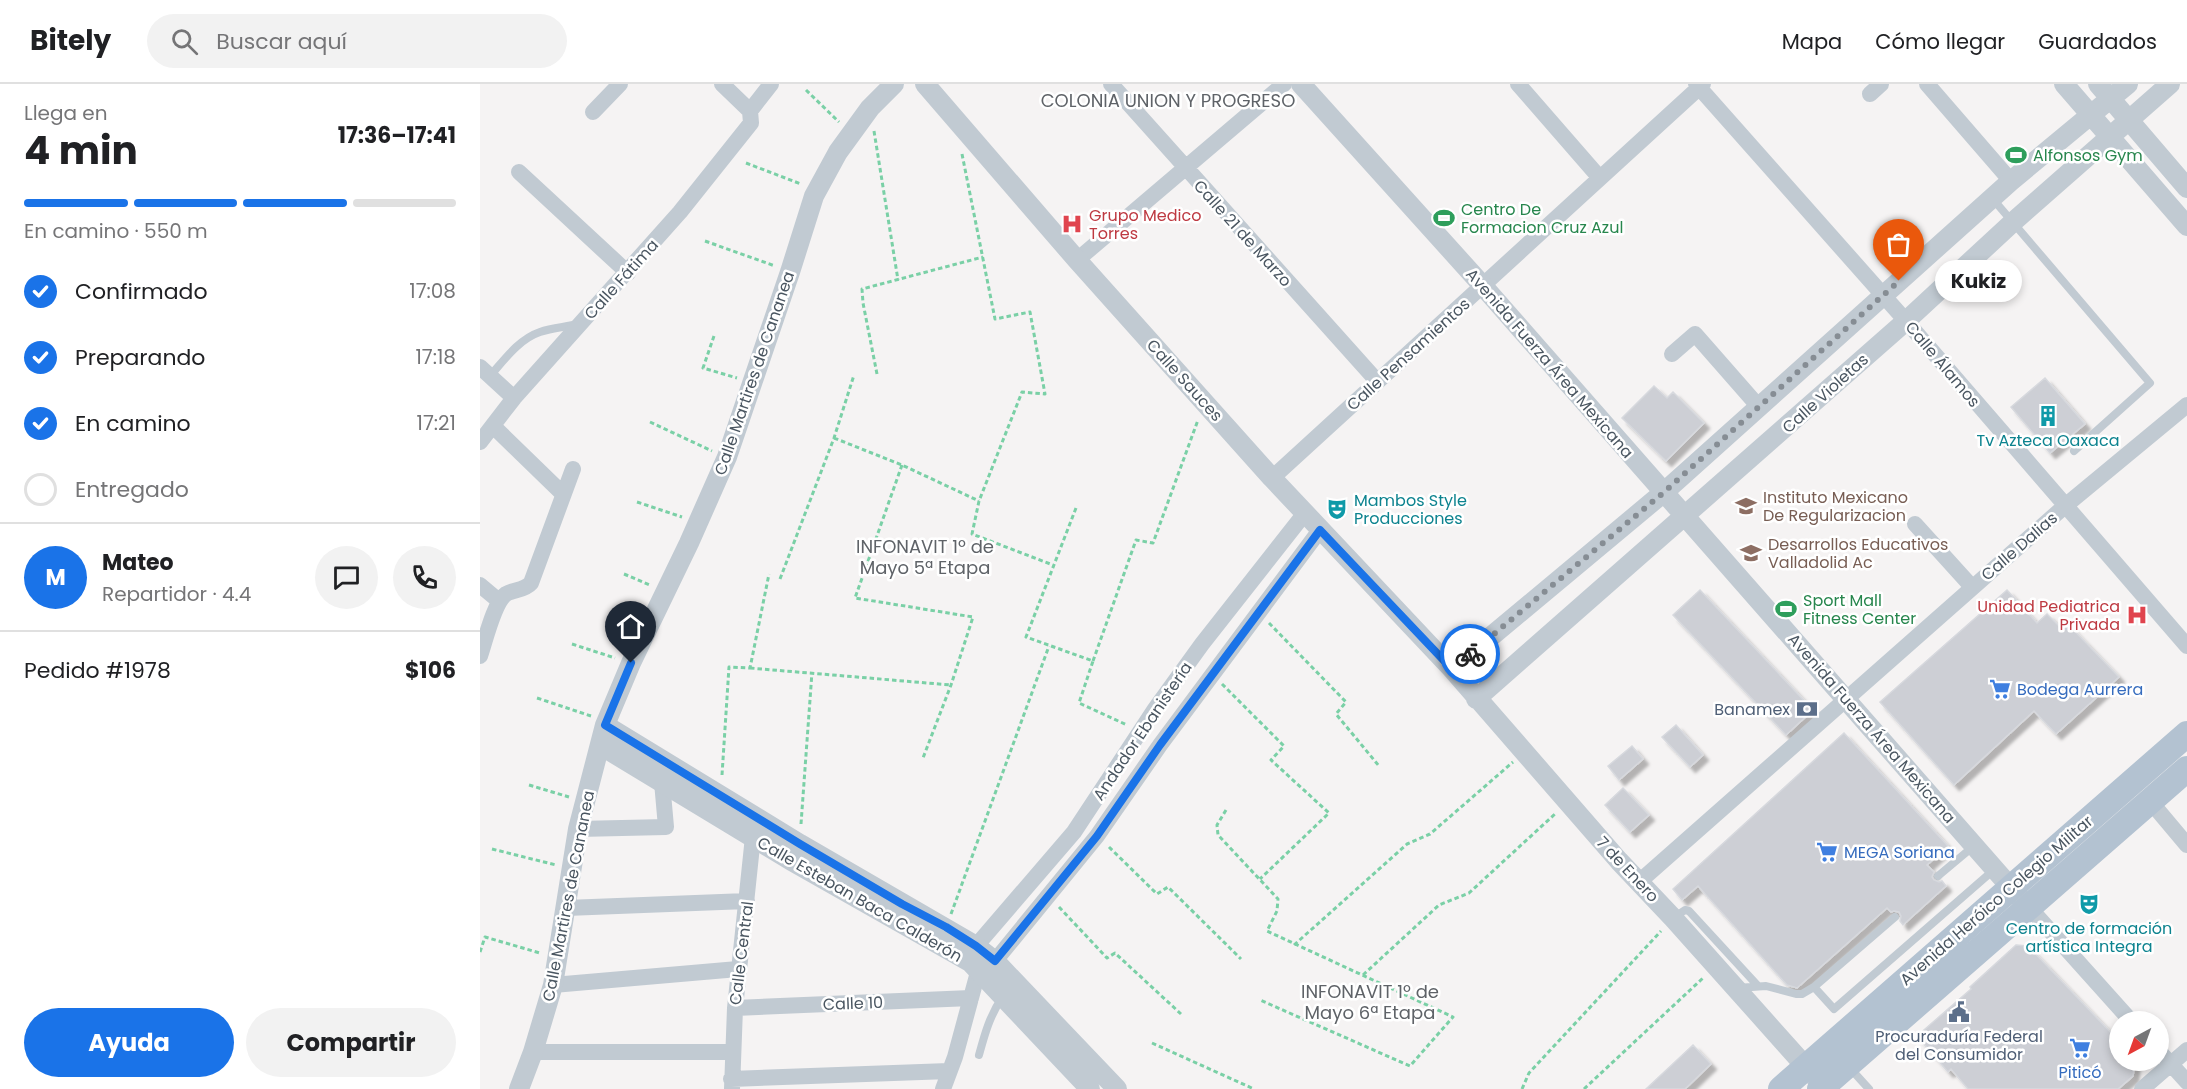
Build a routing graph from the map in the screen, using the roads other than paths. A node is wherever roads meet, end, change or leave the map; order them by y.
1 (620, 84) edge
2 (722, 84) edge
3 (771, 84) edge
4 (894, 84) edge
5 (925, 84) edge
6 (1111, 84) edge
7 (1284, 84) edge
8 (1301, 84) edge
9 (1518, 84) edge
10 (1927, 84) edge
11 (2064, 84) edge
12 (2098, 84) edge
13 (2128, 84) edge
14 (2170, 84) edge
15 (1699, 85) edge
16 (2111, 99) junction
17 (750, 111) junction
18 (593, 112) dead end
19 (2090, 115) junction
20 (2128, 120) junction
21 (2110, 137) junction
22 (1186, 169) junction
23 (519, 172) dead end
24 (1599, 177) junction
25 (2012, 181) junction
26 (2187, 188) edge
27 (1992, 198) junction
28 (2013, 222) junction
29 (2187, 226) edge
30 (1077, 260) junction
31 (628, 273) junction
32 (1483, 286) junction
33 (1883, 295) junction
34 (1906, 321) junction
35 (582, 324) junction
36 (1672, 354) dead end
37 (485, 372) edge
38 (1377, 381) junction
39 (514, 398) junction
40 (2187, 405) edge
41 (1759, 407) junction
42 (493, 426) junction
43 (480, 442) edge
44 (2074, 451) dead end
45 (573, 469) dead end
46 (1272, 478) junction
47 (1663, 493) junction
48 (563, 494) junction
49 (2065, 506) junction
50 (1305, 513) junction
51 (1685, 516) junction
52 (1915, 524) dead end
53 (1320, 530) junction
54 (480, 585) edge
55 (1972, 587) junction
56 (499, 601) junction
57 (2187, 646) edge
58 (480, 656) edge
59 (1452, 669) junction
60 (1845, 698) junction
61 (1476, 699) junction
62 (606, 723) junction
63 (2187, 734) edge
64 (600, 745) junction
65 (2187, 769) edge
66 (662, 782) junction
67 (2150, 801) junction
68 (755, 817) junction
69 (578, 829) junction
70 (754, 837) junction
71 (1975, 845) junction
72 (2187, 845) edge
73 (1938, 876) dead end
74 (1639, 882) junction
75 (2011, 887) junction
76 (747, 901) junction
77 (566, 908) junction
78 (898, 912) junction
79 (1895, 917) dead end
80 (1673, 918) junction
81 (983, 957) junction
82 (738, 969) junction
83 (553, 985) junction
84 (1758, 986) junction
85 (1814, 987) junction
86 (1736, 988) junction
87 (1010, 990) junction
88 (971, 998) junction
89 (735, 1008) junction
90 (2122, 1011) edge
91 (2187, 1050) edge
92 (533, 1052) junction
93 (732, 1052) junction
94 (979, 1055) dead end
95 (2171, 1064) junction
96 (1847, 1065) junction
97 (1806, 1066) junction
98 (949, 1071) junction
99 (2187, 1082) edge
100 (732, 1084) edge
101 (1823, 1088) edge
102 (519, 1089) edge
103 (942, 1089) edge
104 (1090, 1089) edge
105 (1117, 1089) edge
106 (1781, 1089) edge
107 (1869, 1089) edge
108 (2142, 1089) edge

1 - 18 street
2 - 17 street
3 - 17 street, Calle Fátima
4 - 62 street, Calle Martires de Cananea
5 - 30 street, Calle Sauces
6 - 22 street, Calle 21 de Marzo
7 - 22 street
8 - 32 street, Avenida Fuerza Área Mexicana
9 - 24 street
10 - 25 street
11 - 19 street
12 - 16 street
13 - 16 street, Calle Violetas
14 - 20 street, Calle Violetas
15 - 24 street, Calle Pensamientos
15 - 33 street, Calle Álamos
16 - 19 street, Calle Violetas
16 - 20 street
17 - 31 street, Calle Fátima
19 - 21 street
19 - 25 street, Calle Violetas
20 - 21 street, Calle Violetas
20 - 26 street
21 - 28 street, Calle Violetas
21 - 29 street
22 - 30 street
22 - 38 street, Calle 21 de Marzo
23 - 31 street
24 - 32 street, Calle Pensamientos
25 - 27 street, Calle Violetas
27 - 28 lane
27 - 33 street, Calle Violetas
28 - 34 street, Calle Violetas
28 - 44 lane
30 - 46 street, Calle Sauces
31 - 35 street, Calle Fátima
32 - 38 street, Calle Pensamientos
32 - 47 street, Avenida Fuerza Área Mexicana
33 - 34 street, Calle Álamos
33 - 41 street, Calle Violetas
34 - 49 street, Calle Álamos
34 - 51 street, Calle Violetas
35 - 37 lane
35 - 39 street, Calle Fátima
36 - 41 street
37 - 39 street
38 - 46 street, Calle Pensamientos
39 - 42 street, Calle Fátima
40 - 49 street, Calle Dalias
41 - 47 street, Calle Violetas
42 - 43 street, Calle Fátima
42 - 48 street
45 - 48 street
46 - 50 street, Calle Sauces
47 - 51 street, Avenida Fuerza Área Mexicana
47 - 59 street, Calle Violetas
48 - 56 street
49 - 55 street, Calle Dalias
49 - 57 street, Calle Álamos
50 - 53 street, Calle Sauces
50 - 81 street, Andador Ebanistería
51 - 60 street, Avenida Fuerza Área Mexicana
51 - 61 street, Calle Violetas
52 - 55 street
53 - 59 street, Calle Sauces
53 - 81 street, Andador Ebanistería
54 - 56 street
55 - 60 street, Calle Dalias
56 - 58 street
59 - 61 street, 7 de Enero
60 - 71 street, Avenida Fuerza Área Mexicana
60 - 74 street, Calle Dalias
61 - 74 street, 7 de Enero
62 - 64 street, Calle Martires de Cananea
62 - 68 street, Calle Esteban Baca Calderón
63 - 75 main road, Avenida Heróico Colegio Militar
64 - 66 street, Calle Esteban Baca Calderón
64 - 69 street, Calle Martires de Cananea
65 - 67 main road, Avenida Heróico Colegio Militar
66 - 69 street
66 - 70 street, Calle Esteban Baca Calderón
67 - 72 street
67 - 75 main road, Avenida Heróico Colegio Militar
68 - 70 street, Calle Central
68 - 78 street, Calle Esteban Baca Calderón
69 - 77 street, Calle Martires de Cananea
70 - 76 street, Calle Central
70 - 78 street, Calle Esteban Baca Calderón
71 - 73 lane
71 - 75 street, Avenida Fuerza Área Mexicana
74 - 80 street, 7 de Enero
75 - 85 lane
75 - 90 street, Avenida Fuerza Área Mexicana
75 - 96 main road, Avenida Heróico Colegio Militar
75 - 97 main road, Avenida Heróico Colegio Militar
76 - 77 street
76 - 82 street, Calle Central
77 - 83 street, Calle Martires de Cananea
78 - 81 street, Calle Esteban Baca Calderón
78 - 81 street, Calle Esteban Baca Calderón
79 - 85 lane
80 - 84 lane
80 - 86 street, 7 de Enero
81 - 87 street, Calle Esteban Baca Calderón
81 - 88 street, Andador Ebanistería
82 - 83 street
82 - 89 street, Calle Central
83 - 92 street, Calle Martires de Cananea
84 - 85 lane
84 - 86 lane
86 - 97 street, 7 de Enero
87 - 94 lane
87 - 104 street, Calle Esteban Baca Calderón
87 - 105 street, Calle Esteban Baca Calderón
88 - 89 street, Calle 10
88 - 98 street, Andador Ebanistería
89 - 93 street, Calle Central
91 - 95 street
92 - 93 street
92 - 102 street, Calle Martires de Cananea
93 - 100 street, Calle Central
95 - 99 street
95 - 108 street
96 - 101 main road, Avenida Heróico Colegio Militar
96 - 107 lane
97 - 101 street, 7 de Enero
97 - 106 main road, Avenida Heróico Colegio Militar
98 - 100 street
98 - 103 street, Andador Ebanistería

